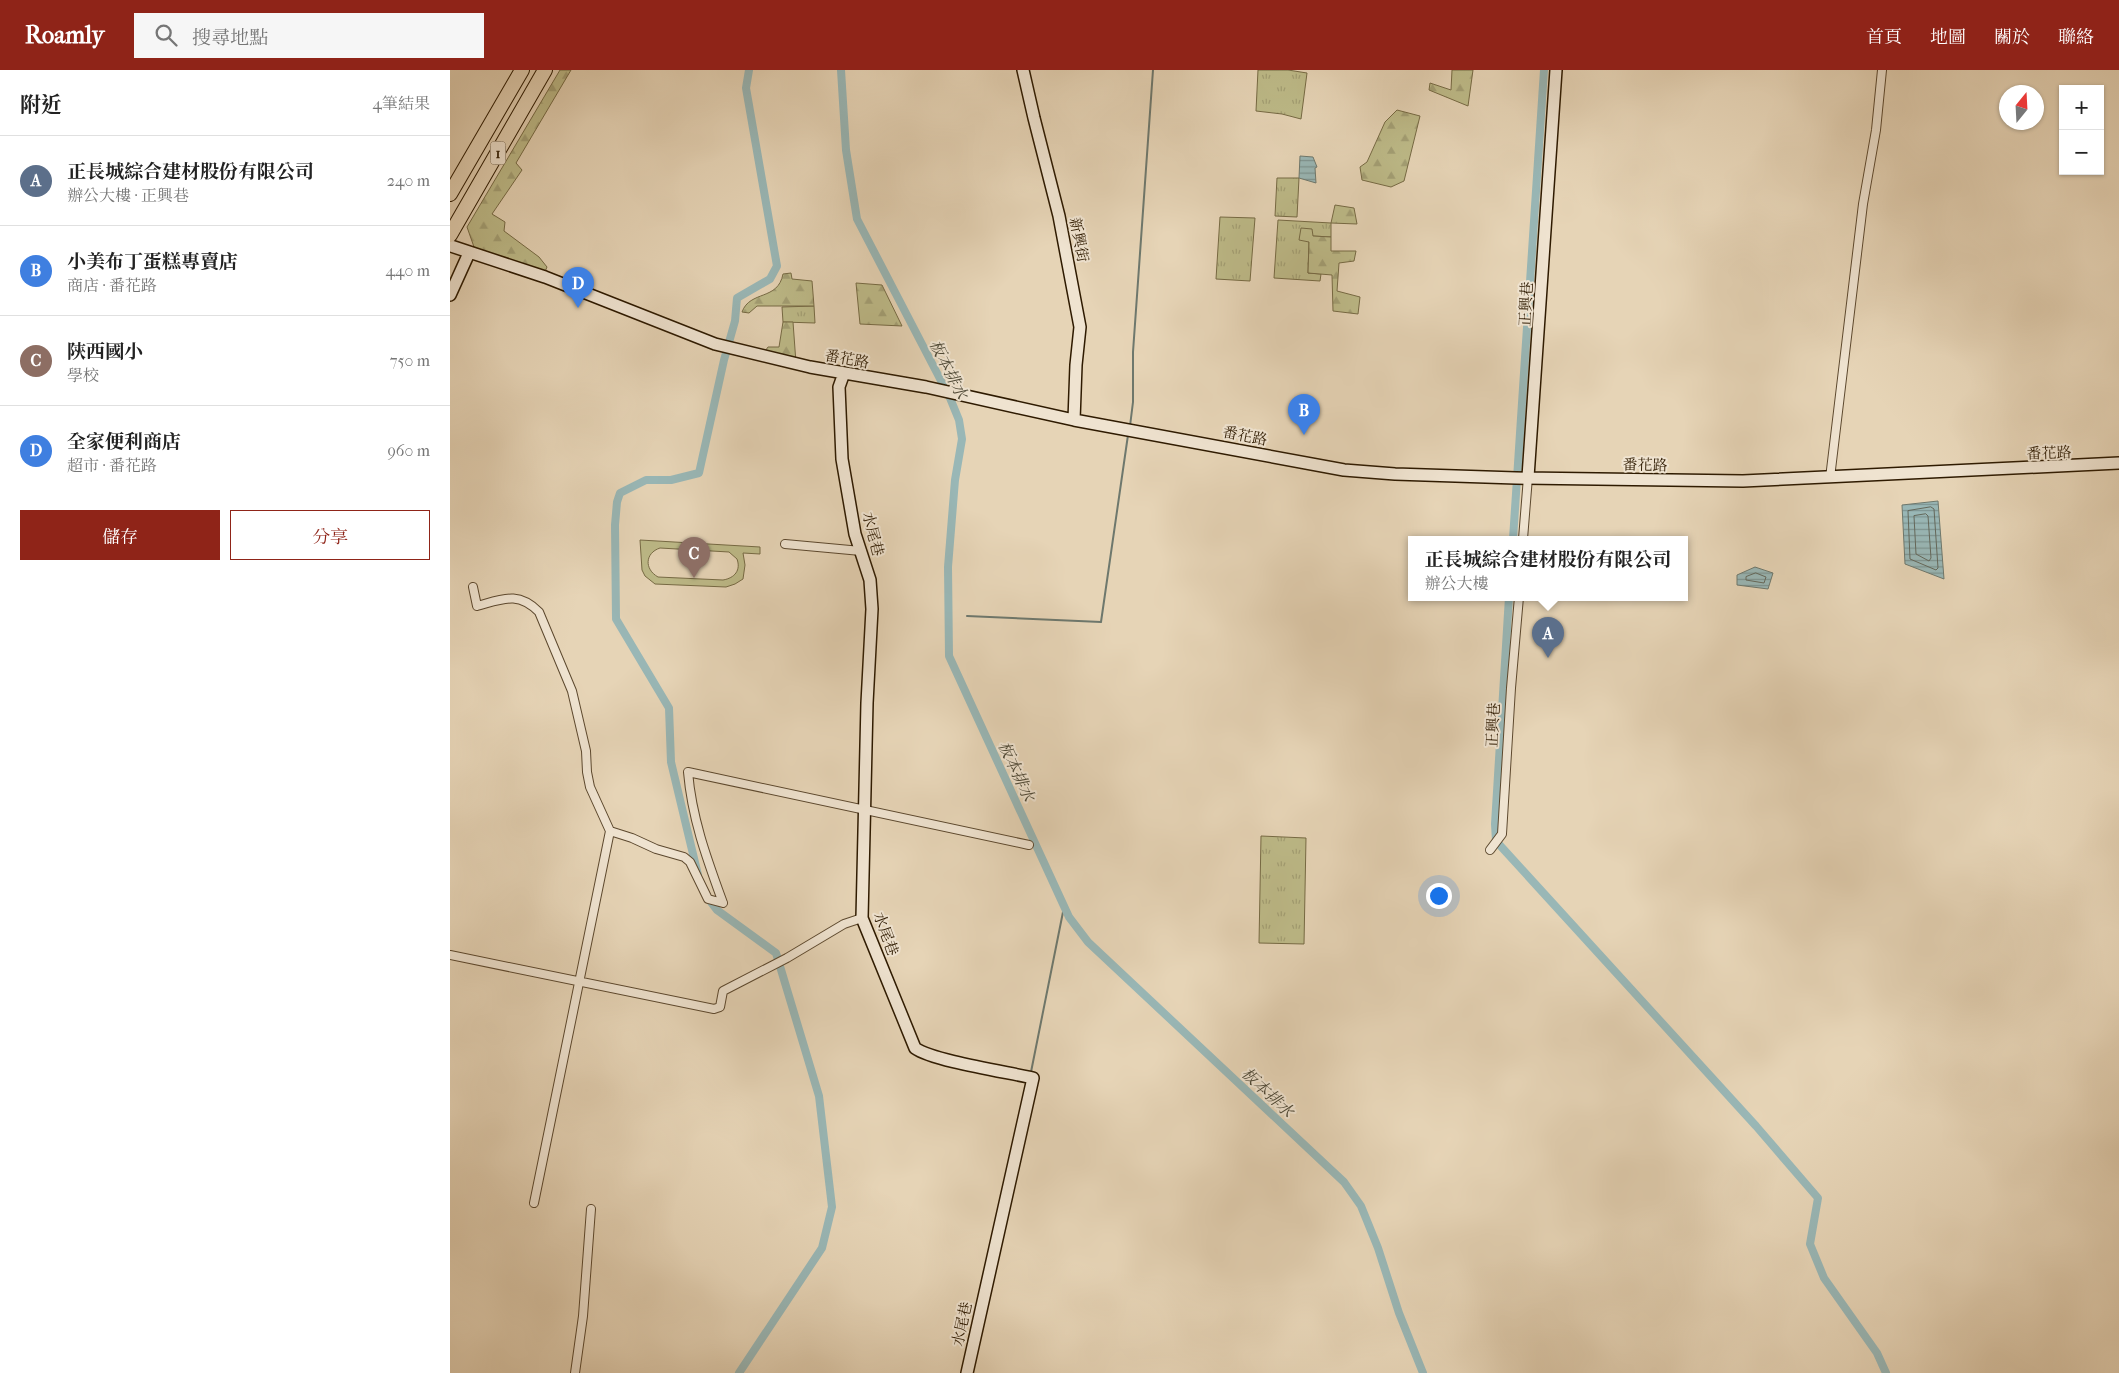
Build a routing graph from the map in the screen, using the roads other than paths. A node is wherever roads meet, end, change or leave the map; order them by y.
1 (522, 70) edge
2 (545, 70) edge
3 (1023, 70) edge
4 (1556, 70) edge
5 (1882, 70) edge
6 (450, 194) edge
7 (451, 241) edge
8 (469, 253) junction
9 (450, 295) edge
10 (844, 373) junction
11 (1074, 420) junction
12 (2119, 463) edge
13 (1528, 477) junction
14 (1830, 478) junction
15 (1523, 536) edge
16 (785, 544) dead end
17 (861, 551) junction
18 (473, 587) dead end
19 (1519, 601) edge
20 (865, 810) junction
21 (610, 831) junction
22 (1029, 844) dead end
23 (1490, 850) dead end
24 (862, 918) junction
25 (450, 955) edge
26 (580, 981) junction
27 (534, 1203) dead end
28 (591, 1209) dead end
29 (575, 1373) edge
30 (967, 1373) edge

1 - 6 highway, 1
2 - 7 highway, 1
3 - 11 street, 新興街
4 - 13 street, 正興巷
5 - 14 street
7 - 8 street, 番花路
8 - 9 street
8 - 10 street, 番花路
10 - 11 street, 番花路
10 - 17 street, 水尾巷
11 - 13 street, 番花路
12 - 14 street, 番花路
13 - 14 street, 番花路
13 - 15 street, 正興巷
16 - 17 street
17 - 20 street, 水尾巷
18 - 21 street
19 - 23 street, 正興巷
20 - 21 street
20 - 22 street
20 - 24 street, 水尾巷
21 - 26 street
24 - 26 street
24 - 30 street, 水尾巷
25 - 26 street
26 - 27 street
28 - 29 street

